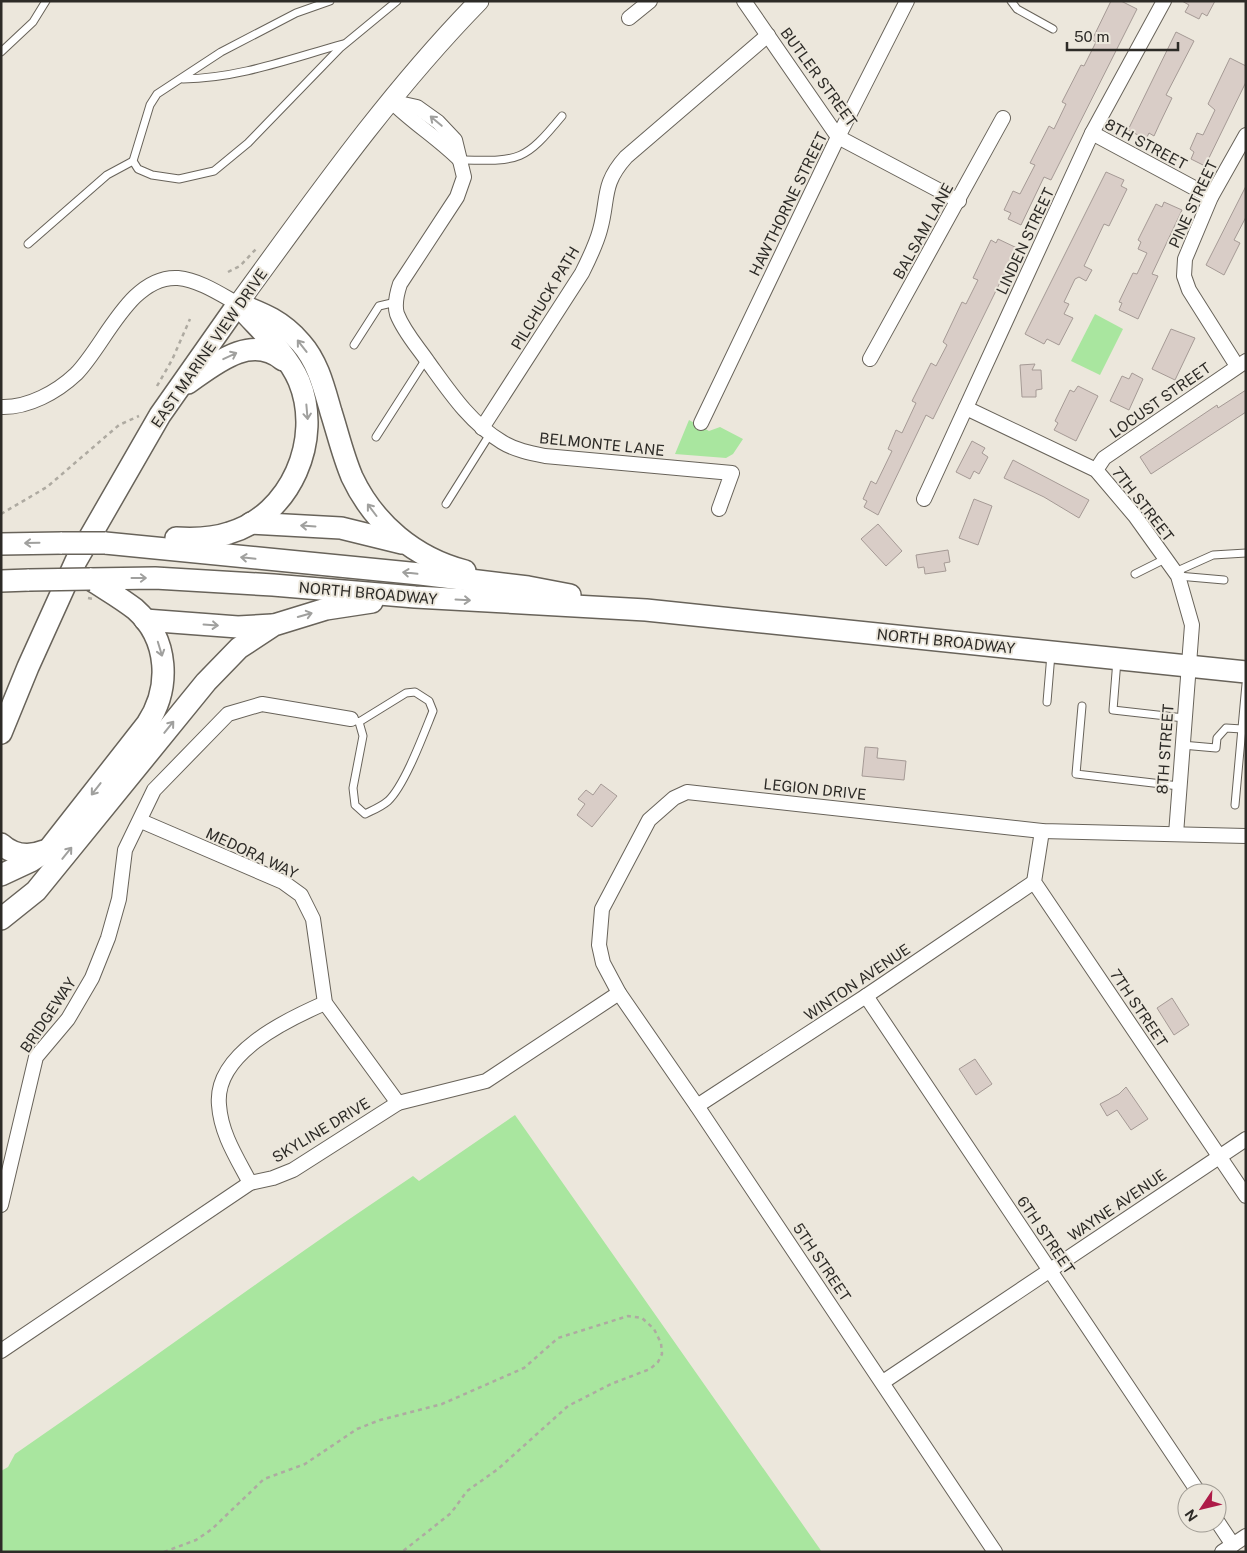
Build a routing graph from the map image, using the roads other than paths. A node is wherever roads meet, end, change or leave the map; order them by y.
1 (46, 1) edge
2 (330, 1) edge
3 (397, 1) edge
4 (479, 1) edge
5 (650, 1) edge
6 (744, 1) edge
7 (907, 1) edge
8 (1011, 1) edge
9 (1164, 1) edge
10 (629, 18) dead end
11 (1053, 29) dead end
12 (768, 35) junction
13 (347, 42) junction
14 (1, 52) edge
15 (183, 79) junction
16 (390, 101) junction
17 (562, 116) dead end
18 (1003, 118) dead end
19 (1092, 133) junction
20 (1246, 135) edge
21 (838, 137) junction
22 (461, 160) junction
23 (133, 161) junction
24 (1212, 197) junction
25 (958, 201) junction
26 (28, 244) dead end
27 (396, 302) junction
28 (238, 304) junction
29 (354, 345) dead end
30 (426, 359) junction
31 (870, 359) dead end
32 (1242, 364) edge
33 (291, 366) junction
34 (175, 392) junction
35 (1, 408) edge
36 (966, 408) junction
37 (701, 423) dead end
38 (486, 431) junction
39 (376, 437) dead end
40 (1096, 470) junction
41 (924, 499) dead end
42 (446, 504) dead end
43 (719, 509) dead end
44 (251, 523) junction
45 (105, 543) junction
46 (1, 544) edge
47 (407, 544) junction
48 (1246, 553) edge
49 (1165, 559) junction
50 (1135, 574) dead end
51 (1177, 574) junction
52 (1224, 580) dead end
53 (1, 581) edge
54 (528, 587) junction
55 (92, 589) junction
56 (415, 598) junction
57 (646, 610) junction
58 (145, 620) junction
59 (274, 625) junction
60 (1051, 651) junction
61 (1117, 658) junction
62 (1187, 666) junction
63 (1246, 672) edge
64 (1246, 684) edge
65 (1047, 702) dead end
66 (1082, 706) dead end
67 (1184, 718) junction
68 (355, 721) junction
69 (1242, 729) junction
70 (1, 733) edge
71 (1182, 745) junction
72 (1179, 786) junction
73 (1235, 805) dead end
74 (141, 821) junction
75 (1042, 831) junction
76 (1176, 834) junction
77 (1246, 836) edge
78 (1, 844) edge
79 (49, 849) junction
80 (1, 875) edge
81 (1034, 882) junction
82 (36, 891) junction
83 (1, 906) edge
84 (1, 919) edge
85 (619, 993) junction
86 (866, 996) junction
87 (325, 1003) junction
88 (398, 1103) junction
89 (698, 1106) junction
90 (1246, 1139) edge
91 (1220, 1156) junction
92 (250, 1183) junction
93 (1246, 1196) edge
94 (1, 1205) edge
95 (1050, 1270) junction
96 (1, 1351) edge
97 (882, 1382) junction
98 (1191, 1483) edge
99 (1222, 1533) edge
100 (1246, 1536) edge
101 (1228, 1548) edge
102 (995, 1552) edge

1 - 14 lane
2 - 15 lane
3 - 13 lane
4 - 16 main road, EAST MARINE VIEW DRIVE
5 - 10 street
6 - 12 street, BUTLER STREET
7 - 21 street, HAWTHORNE STREET
8 - 11 lane
9 - 19 street, LINDEN STREET
12 - 21 street, BUTLER STREET
12 - 38 street, PILCHUCK PATH
13 - 15 lane
13 - 23 lane
15 - 23 lane
16 - 22 street
16 - 28 main road, EAST MARINE VIEW DRIVE
17 - 22 lane
18 - 25 street, BALSAM LANE
19 - 24 street, 8TH STREET
19 - 36 street, LINDEN STREET
20 - 24 street, PINE STREET
21 - 25 street, BUTLER STREET
21 - 37 street, HAWTHORNE STREET
22 - 27 street
23 - 26 lane
24 - 32 street, PINE STREET
25 - 31 street, BALSAM LANE
27 - 29 lane
27 - 30 street, BELMONTE LANE
28 - 33 main road
28 - 34 main road, EAST MARINE VIEW DRIVE
28 - 35 street
47 -> 28 main road
30 - 38 street, BELMONTE LANE
30 - 39 lane
32 - 40 street, LOCUST STREET
34 -> 33 main road
33 -> 44 main road
34 - 70 main road, EAST MARINE VIEW DRIVE
36 - 40 street, 7TH STREET
36 - 41 street, LINDEN STREET
38 - 42 lane
38 - 43 street, BELMONTE LANE
40 - 49 street, 7TH STREET
44 - 45 main road
47 -> 44 main road
45 -> 46 main road, bridge
54 -> 45 main road, NORTH BROADWAY
47 - 54 main road
48 - 51 lane
49 - 50 lane
49 - 51 street, 7TH STREET
51 - 52 lane
51 - 62 street, 7TH STREET
53 - 55 main road, NORTH BROADWAY, bridge
54 - 57 main road, NORTH BROADWAY
55 -> 56 main road, NORTH BROADWAY
55 - 58 main road
56 -> 57 main road, NORTH BROADWAY
59 -> 56 main road
57 - 60 main road, NORTH BROADWAY
58 -> 59 main road
58 -> 79 main road
82 -> 59 main road
60 - 61 main road, NORTH BROADWAY
60 - 65 lane
61 - 62 main road, NORTH BROADWAY
61 - 67 lane
62 - 63 main road, NORTH BROADWAY
62 - 67 street, 8TH STREET
64 - 69 lane
66 - 72 lane
67 - 71 street, 8TH STREET
68 - 68 lane
68 - 74 street, BRIDGEWAY
69 - 71 lane
69 - 73 lane
71 - 72 street, 8TH STREET
72 - 76 street, 8TH STREET
74 - 87 street, MEDORA WAY
74 - 94 street, BRIDGEWAY
75 - 76 street, LEGION DRIVE
75 - 81 street
75 - 85 street, LEGION DRIVE
76 - 77 street, LEGION DRIVE
78 - 79 main road
79 - 80 main road
81 - 86 street, WINTON AVENUE
81 - 91 street, 7TH STREET
82 - 83 main road
82 - 84 main road
85 - 88 street, SKYLINE DRIVE
85 - 89 street, 5TH STREET
86 - 89 street, WINTON AVENUE
86 - 95 street, 6TH STREET
87 - 88 street, MEDORA WAY
87 - 92 street
88 - 92 street, SKYLINE DRIVE
89 - 97 street, 5TH STREET
90 - 91 street, WAYNE AVENUE
91 - 93 street, 7TH STREET
91 - 95 street, WAYNE AVENUE
92 - 96 street, SKYLINE DRIVE
95 - 97 street, WAYNE AVENUE
95 - 98 street, 6TH STREET
97 - 102 street, 5TH STREET
99 - 101 street
100 - 101 street

